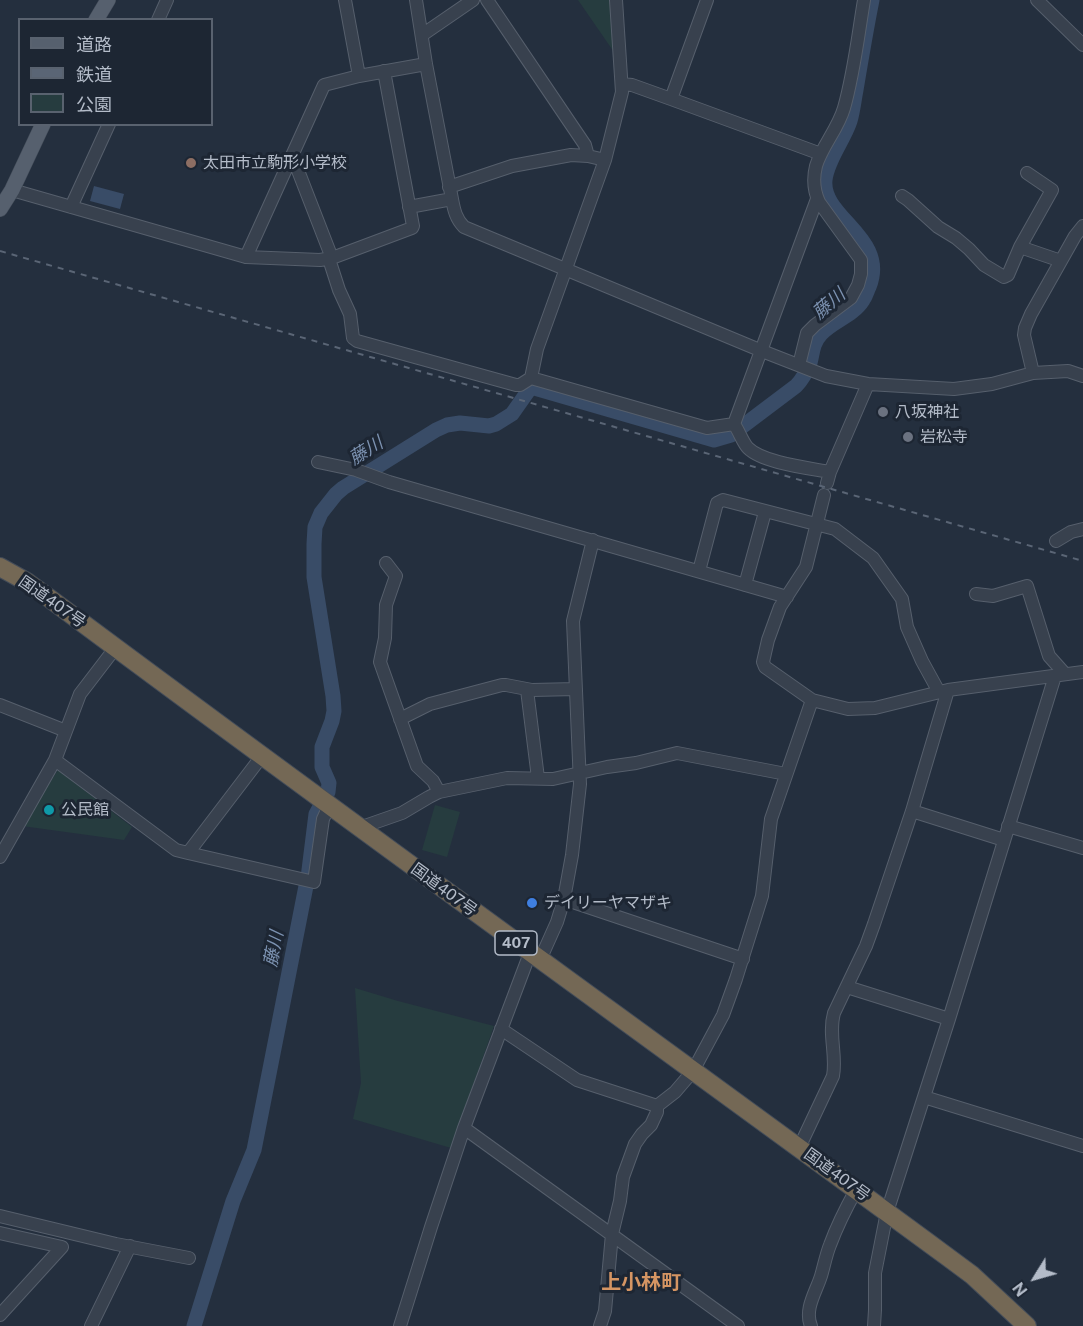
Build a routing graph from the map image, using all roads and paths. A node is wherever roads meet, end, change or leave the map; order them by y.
1 (108, 0) edge
2 (167, 0) edge
3 (345, 0) edge
4 (416, 0) edge
5 (473, 0) edge
6 (487, 0) edge
7 (616, 0) edge
8 (707, 0) edge
9 (864, 0) edge
10 (1037, 0) edge
11 (97, 18) edge
12 (159, 18) edge
13 (422, 35) junction
14 (1083, 45) edge
15 (426, 64) junction
16 (384, 71) junction
17 (359, 76) junction
18 (622, 84) junction
19 (671, 99) junction
20 (42, 126) edge
21 (108, 126) edge
22 (821, 154) junction
23 (292, 155) junction
24 (588, 156) junction
25 (606, 160) junction
26 (1027, 173) dead end
27 (12, 190) junction
28 (450, 193) junction
29 (902, 196) dead end
30 (817, 199) junction
31 (71, 207) junction
32 (409, 207) junction
33 (0, 209) edge
34 (1083, 226) edge
35 (1020, 247) junction
36 (246, 257) junction
37 (331, 259) junction
38 (1061, 261) junction
39 (566, 270) junction
40 (762, 351) junction
41 (799, 365) junction
42 (1033, 373) junction
43 (1083, 376) edge
44 (531, 378) junction
45 (868, 384) junction
46 (734, 424) junction
47 (318, 462) dead end
48 (824, 495) dead end
49 (765, 512) junction
50 (816, 525) junction
51 (1083, 529) edge
52 (593, 540) junction
53 (1056, 541) dead end
54 (386, 563) dead end
55 (0, 567) edge
56 (699, 571) junction
57 (745, 585) junction
58 (976, 594) dead end
59 (787, 597) junction
60 (116, 647) junction
61 (1083, 672) edge
62 (1060, 675) junction
63 (576, 689) junction
64 (527, 690) junction
65 (943, 691) junction
66 (812, 700) junction
67 (0, 705) edge
68 (400, 718) junction
69 (66, 731) junction
70 (262, 756) junction
71 (56, 760) junction
72 (579, 773) junction
73 (786, 774) junction
74 (538, 778) junction
75 (439, 792) junction
76 (329, 806) junction
77 (912, 812) junction
78 (1008, 826) junction
79 (359, 828) junction
80 (1004, 840) junction
81 (1083, 848) edge
82 (188, 853) junction
83 (0, 857) edge
84 (564, 899) junction
85 (535, 957) junction
86 (743, 959) junction
87 (847, 987) junction
88 (949, 1019) junction
89 (501, 1029) junction
90 (693, 1071) junction
91 (924, 1097) junction
92 (657, 1106) junction
93 (464, 1128) junction
94 (1083, 1146) edge
95 (799, 1148) junction
96 (856, 1190) junction
97 (887, 1212) junction
98 (0, 1216) edge
99 (0, 1233) edge
100 (612, 1234) junction
101 (130, 1246) junction
102 (189, 1258) dead end
103 (0, 1314) edge
104 (92, 1326) edge
105 (400, 1326) edge
106 (600, 1326) edge
107 (738, 1326) edge
108 (811, 1326) edge
109 (874, 1326) edge
110 (1027, 1326) edge

1 - 11 main road
2 - 12 street
3 - 17 street
4 - 13 street
5 - 13 street
6 - 24 street
7 - 18 street
8 - 19 street
9 - 22 street
10 - 14 street
13 - 15 street
15 - 16 street
15 - 28 street
16 - 17 street
16 - 32 street
17 - 23 street
18 - 19 street
18 - 25 street
19 - 22 street
20 - 27 main road
21 - 31 street
22 - 30 street
23 - 36 street
23 - 37 street
24 - 25 street
24 - 28 street
25 - 39 street
26 - 35 street
27 - 31 street
27 - 33 main road
28 - 32 street
28 - 39 street
29 - 35 street
30 - 40 street
30 - 41 street
31 - 36 street
32 - 37 street
34 - 38 street
35 - 38 street
36 - 37 street
37 - 44 street
38 - 42 street
39 - 40 street
39 - 44 street
40 - 41 street
40 - 46 street
41 - 45 street
42 - 43 street
42 - 45 street
44 - 46 street
45 - 46 street
47 - 52 street
48 - 50 street
49 - 50 street
49 - 56 street
49 - 57 street
50 - 59 street
50 - 65 street
51 - 53 street
52 - 56 street
52 - 63 street
54 - 68 street
55 - 60 highway, 国道407号 / 407
56 - 57 street
57 - 59 street
58 - 62 street
59 - 66 street
60 - 69 street
60 - 70 highway, 国道407号 / 407
61 - 62 street
62 - 65 street
62 - 78 street
63 - 64 street
63 - 72 street
64 - 68 street
64 - 74 street
65 - 66 street
65 - 77 street
66 - 73 street
67 - 69 street
68 - 75 street
69 - 71 street
70 - 76 highway, 国道407号 / 407
70 - 82 street
71 - 82 street
71 - 83 street
72 - 73 street
72 - 74 street
72 - 84 street
73 - 86 street
74 - 75 street
75 - 79 street
76 - 79 highway, 国道407号 / 407
76 - 82 street
77 - 80 street
77 - 87 street
78 - 80 street
78 - 81 street
79 - 85 highway, 国道407号 / 407
80 - 88 street
84 - 85 street
84 - 86 street
85 - 89 street
85 - 90 highway, 国道407号 / 407
86 - 90 street
87 - 88 street
87 - 95 street
88 - 91 street
89 - 92 street
89 - 93 street
90 - 92 street
90 - 95 highway, 国道407号 / 407
91 - 94 street
91 - 97 street
92 - 100 street
93 - 100 street
93 - 105 street
95 - 96 highway, 国道407号 / 407
96 - 97 highway, 国道407号 / 407
96 - 108 street
97 - 109 street
97 - 110 highway, 国道407号 / 407
98 - 101 street
99 - 103 street
100 - 106 street
100 - 107 street
101 - 102 street
101 - 104 street

